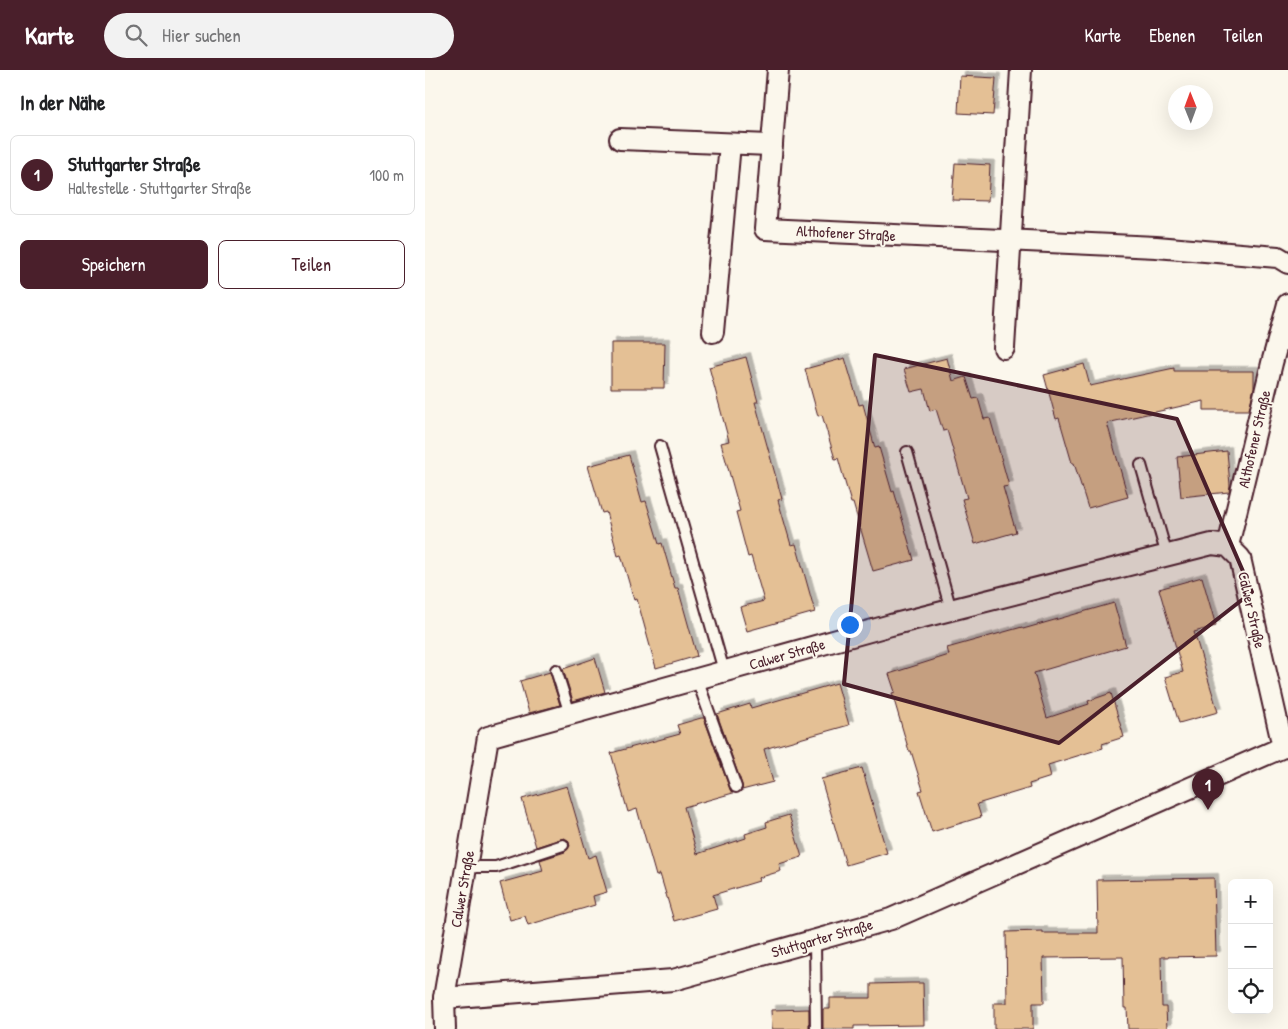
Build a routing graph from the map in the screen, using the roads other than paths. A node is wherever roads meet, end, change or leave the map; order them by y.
1 (778, 70) edge
2 (1021, 70) edge
3 (620, 139) dead end
4 (730, 144) junction
5 (772, 145) junction
6 (1011, 241) junction
7 (1288, 263) edge
8 (1288, 304) edge
9 (713, 332) dead end
10 (1004, 348) dead end
11 (660, 446) dead end
12 (907, 452) dead end
13 (1141, 465) dead end
14 (1228, 546) junction
15 (1167, 556) junction
16 (951, 610) junction
17 (556, 670) dead end
18 (724, 671) junction
19 (697, 679) junction
20 (569, 714) junction
21 (1285, 746) edge
22 (736, 787) dead end
23 (563, 845) dead end
24 (466, 867) junction
25 (815, 940) junction
26 (444, 998) junction
27 (445, 1029) edge
28 (816, 1029) edge

1 - 5 street, Althofener Straße
2 - 6 street
3 - 4 street
4 - 5 street
4 - 9 street
5 - 6 street, Althofener Straße
6 - 7 street, Althofener Straße
6 - 10 street
8 - 14 street, Althofener Straße
11 - 18 lane
12 - 16 lane
13 - 15 lane
14 - 15 street, Calwer Straße
14 - 21 street, Calwer Straße
15 - 16 street, Calwer Straße
16 - 18 street, Calwer Straße
17 - 20 lane
18 - 19 street, Calwer Straße
19 - 20 street, Calwer Straße
19 - 22 lane
20 - 24 street, Calwer Straße
21 - 25 street, Stuttgarter Straße
23 - 24 lane
24 - 26 street, Calwer Straße
25 - 26 street, Stuttgarter Straße
25 - 28 lane
26 - 27 street, Calwer Straße

